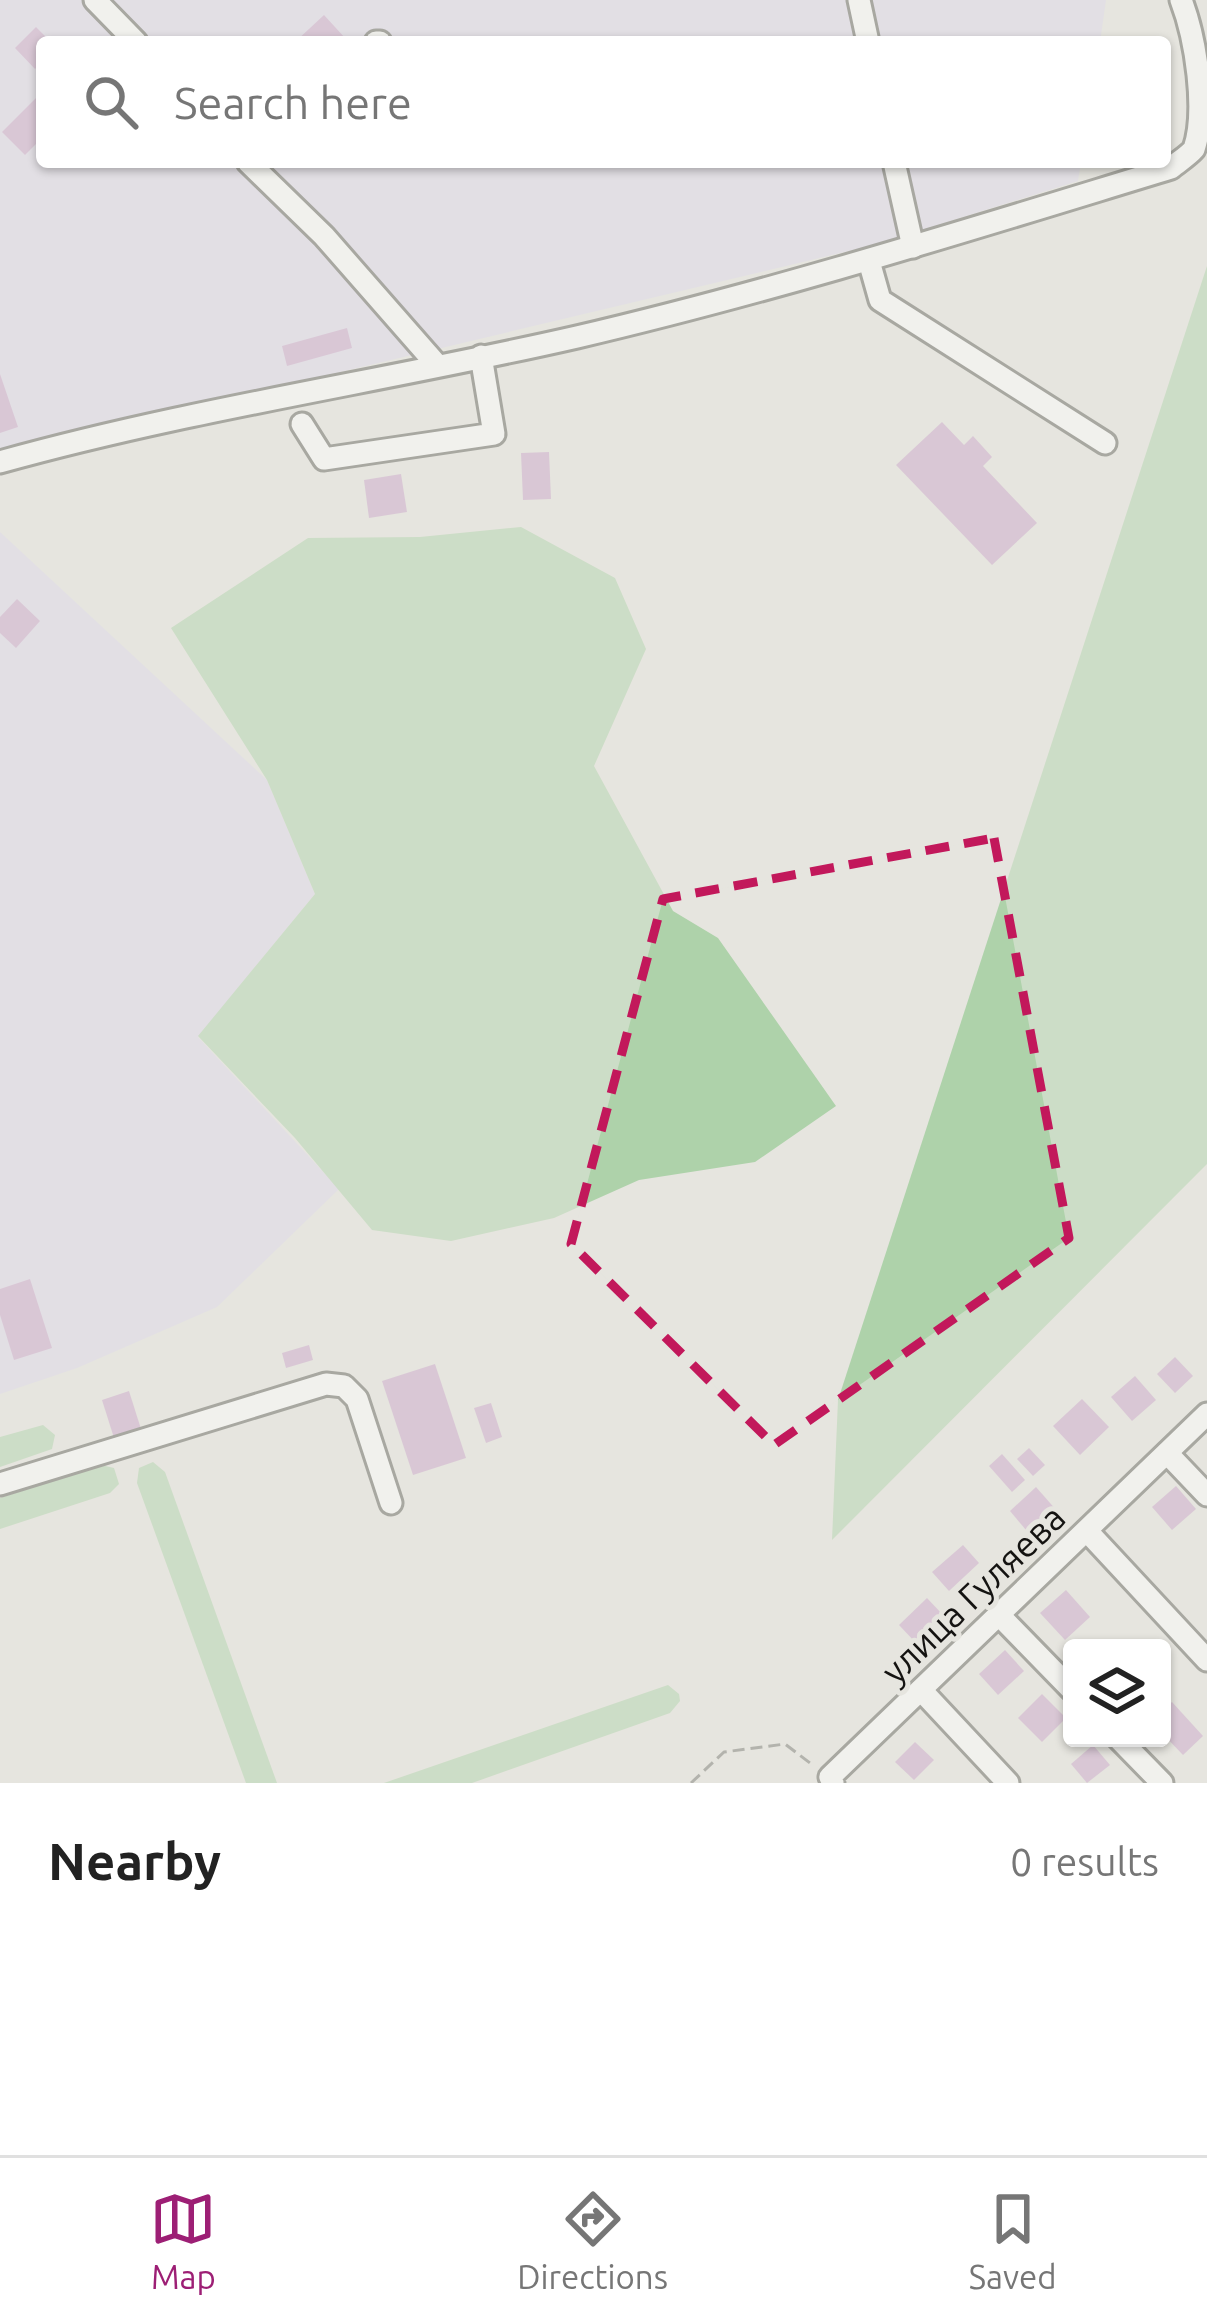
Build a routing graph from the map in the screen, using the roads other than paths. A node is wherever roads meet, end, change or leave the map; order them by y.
1 (95, 0) edge
2 (859, 0) edge
3 (1181, 0) edge
4 (130, 36) edge
5 (867, 36) edge
6 (1202, 148) edge
7 (1171, 167) edge
8 (254, 168) edge
9 (895, 168) edge
10 (1168, 168) edge
11 (913, 248) junction
12 (869, 261) junction
13 (481, 356) junction
14 (437, 364) junction
15 (302, 424) dead end
16 (1105, 443) dead end
17 (0, 462) edge
18 (1207, 1414) edge
19 (1167, 1454) junction
20 (0, 1484) edge
21 (1207, 1495) edge
22 (391, 1503) dead end
23 (1087, 1531) junction
24 (999, 1616) junction
25 (1207, 1660) edge
26 (1063, 1681) edge
27 (921, 1690) junction
28 (1127, 1747) edge
29 (831, 1780) edge
30 (1008, 1783) edge
31 (1162, 1783) edge

1 - 4 street
2 - 5 street
3 - 6 street
6 - 7 street
8 - 14 street
9 - 11 street
10 - 11 street
11 - 12 street
12 - 13 street
12 - 16 street
13 - 14 street
13 - 15 street
14 - 17 street
18 - 19 street, улица Гуляева
19 - 21 street
19 - 23 street, улица Гуляева
20 - 22 street
23 - 24 street, улица Гуляева
23 - 25 street
24 - 26 street
24 - 27 street, улица Гуляева
27 - 29 street, улица Гуляева
27 - 30 street
28 - 31 street

